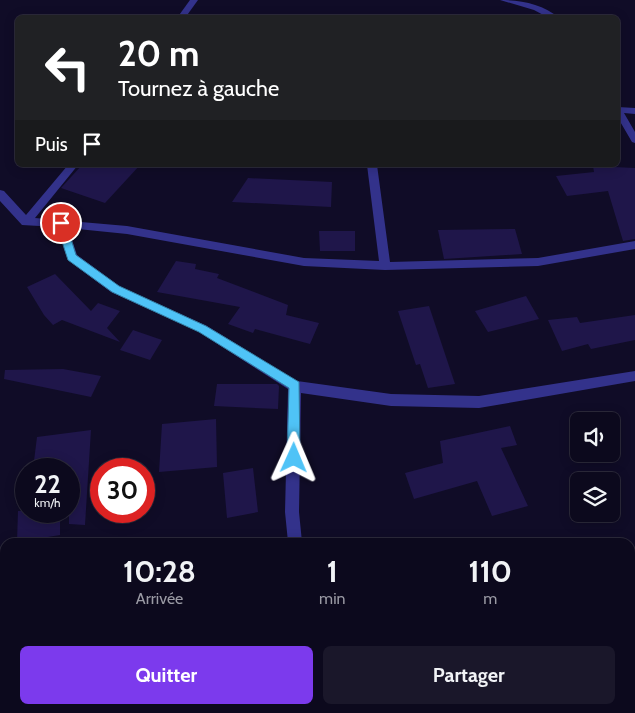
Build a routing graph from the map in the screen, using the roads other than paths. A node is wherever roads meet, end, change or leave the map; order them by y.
1 (194, 0) edge
2 (504, 0) edge
3 (183, 15) edge
4 (550, 15) edge
5 (620, 111) edge
6 (635, 111) edge
7 (620, 114) edge
8 (635, 140) edge
9 (71, 167) edge
10 (372, 167) edge
11 (0, 194) edge
12 (26, 222) junction
13 (61, 223) junction
14 (635, 245) edge
15 (385, 266) junction
16 (635, 376) edge
17 (295, 386) junction
18 (295, 538) edge

1 - 3 street
2 - 4 street
5 - 6 street
7 - 8 street
9 - 12 street
10 - 15 street
11 - 12 street
12 - 13 street
13 - 15 street
13 - 17 street
14 - 15 street
16 - 17 street
17 - 18 street

